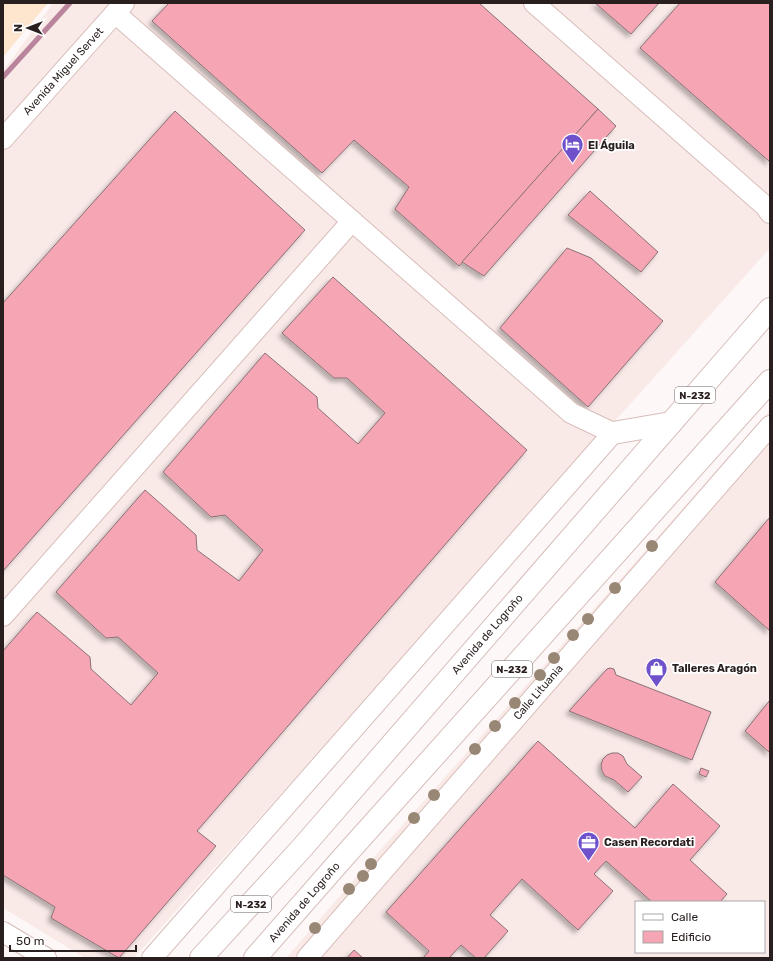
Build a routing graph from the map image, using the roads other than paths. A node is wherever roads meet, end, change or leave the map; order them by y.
1 (534, 3) edge
2 (119, 8) edge
3 (3, 139) edge
4 (768, 208) edge
5 (352, 221) junction
6 (770, 309) edge
7 (770, 380) edge
8 (671, 423) junction
9 (770, 426) edge
10 (613, 433) junction
11 (3, 616) edge
12 (3, 932) edge
13 (46, 958) edge
14 (152, 958) edge
15 (201, 958) edge
16 (255, 958) edge
17 (307, 958) edge

1 - 4 street
2 - 3 street, Avenida Miguel Servet
2 - 5 street
5 - 10 street
5 - 11 street
6 - 8 highway, Avenida de Logroño / N-232
7 - 16 highway, Avenida de Logroño / N-232
8 - 10 highway
8 - 15 highway, Avenida de Logroño / N-232
9 - 17 street, Calle Lituania
10 - 14 street
12 - 13 street

